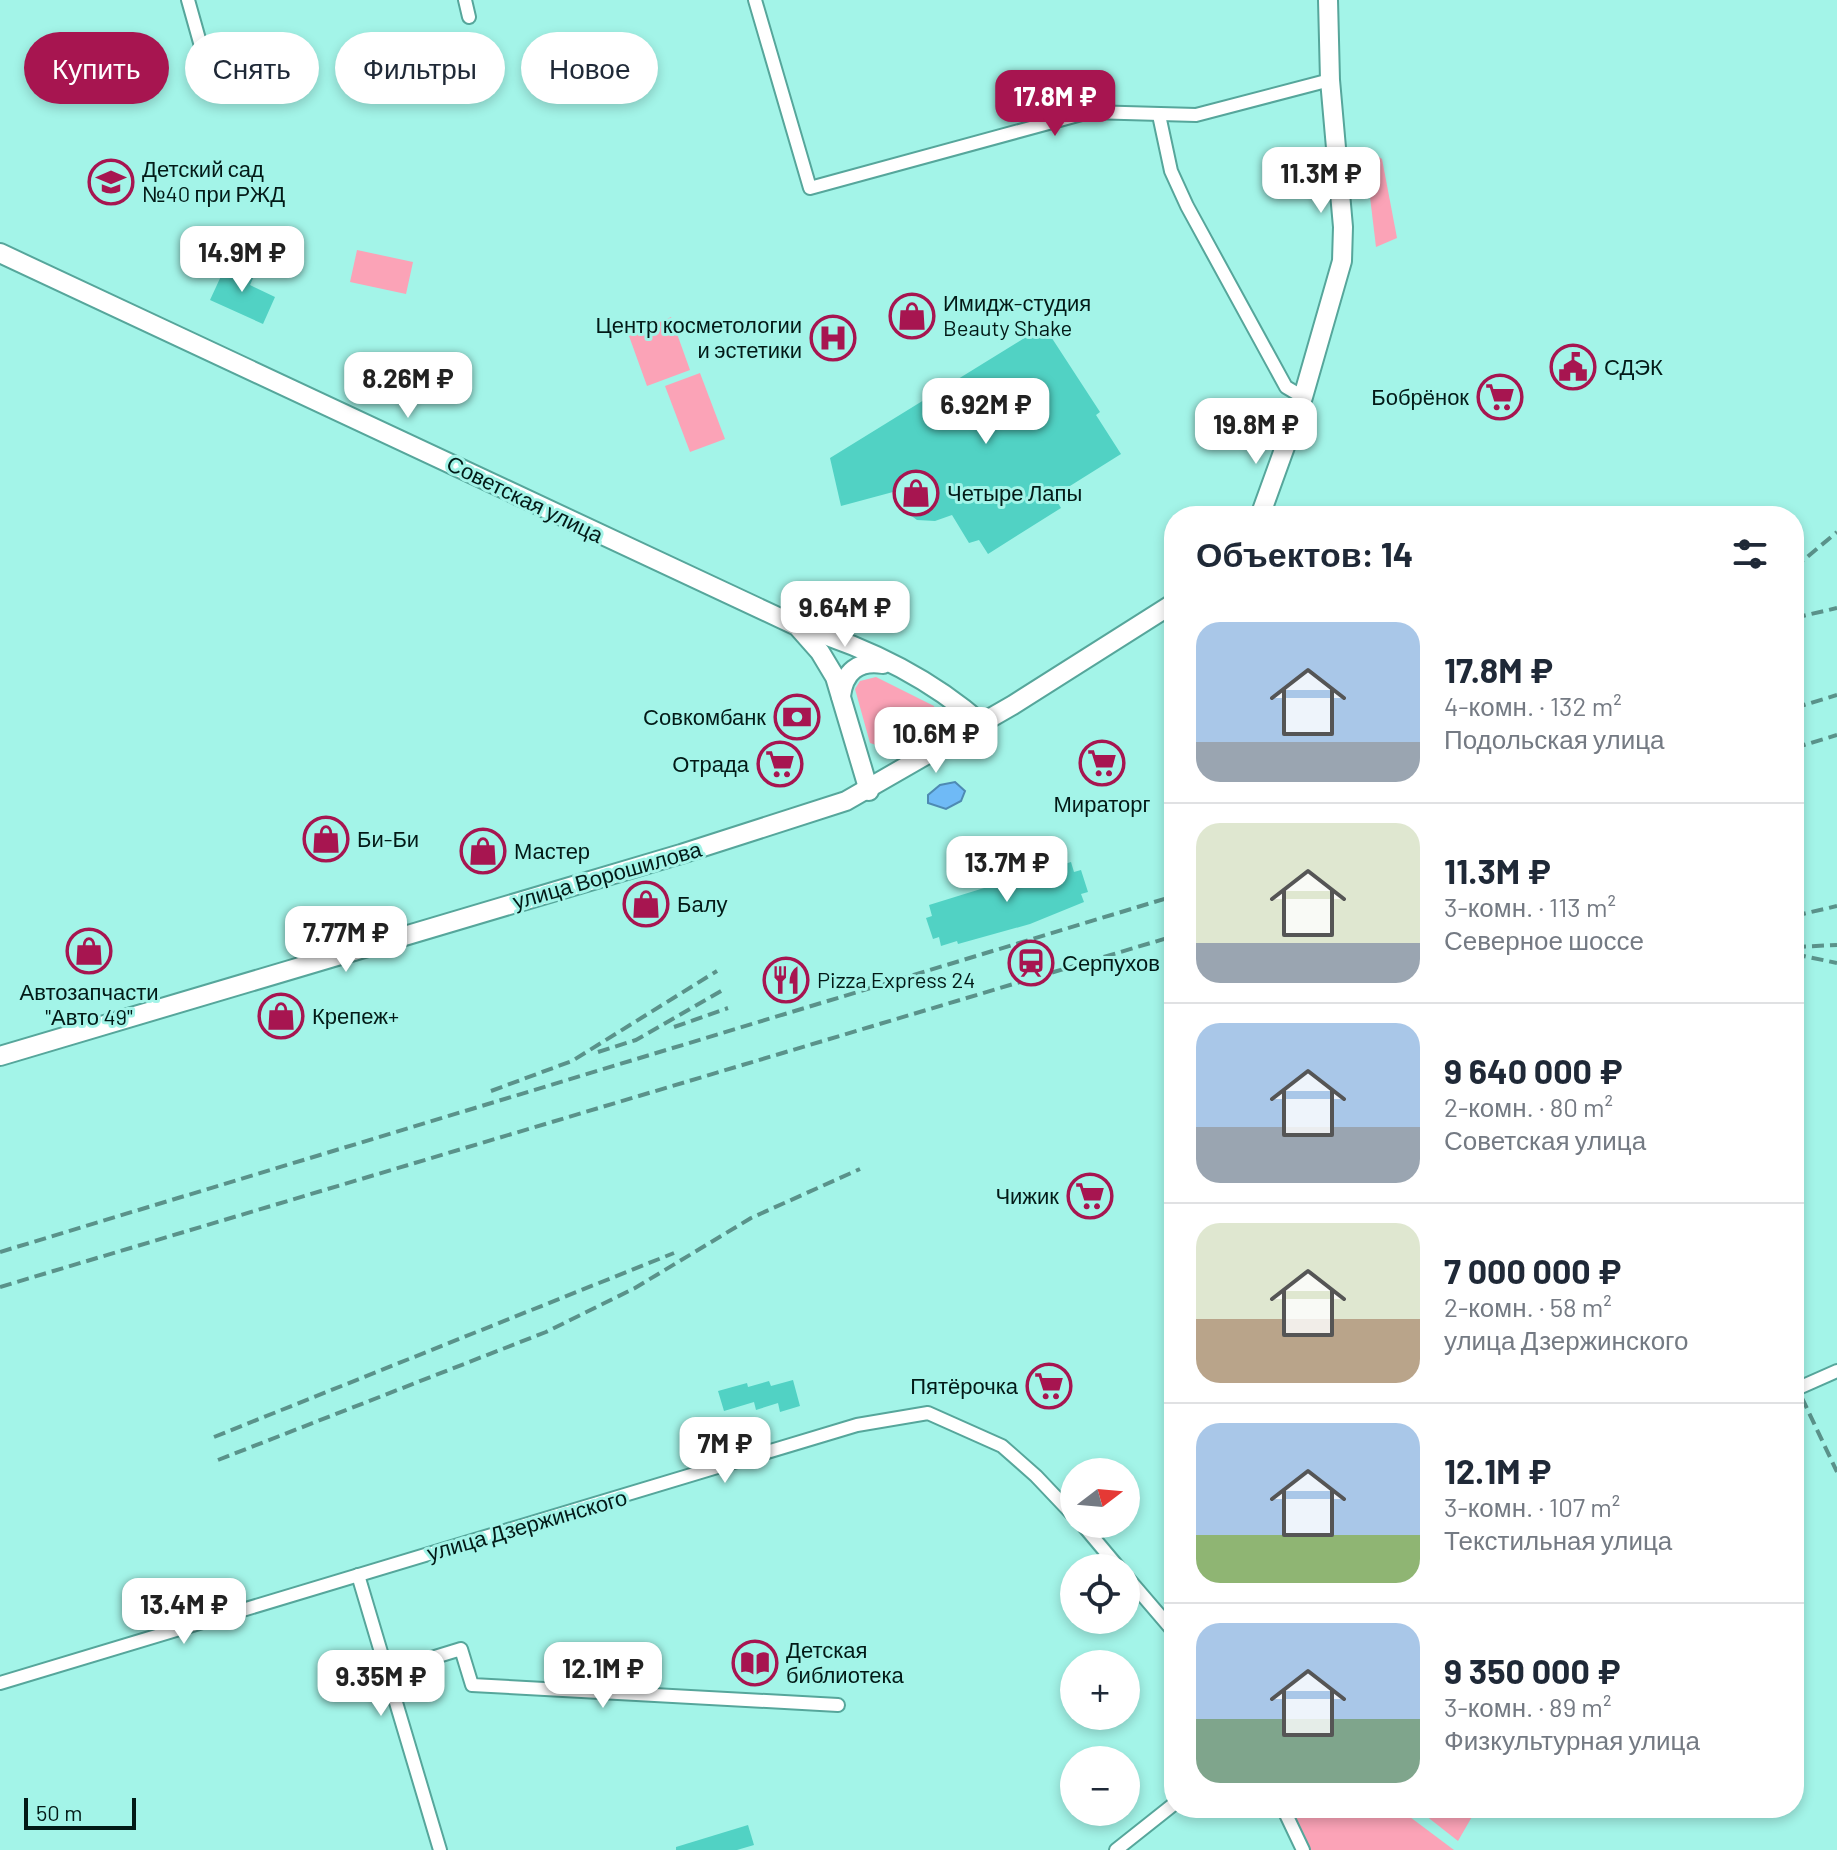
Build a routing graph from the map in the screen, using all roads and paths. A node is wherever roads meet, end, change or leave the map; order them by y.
1 (188, 0) edge
2 (465, 0) edge
3 (755, 0) edge
4 (1328, 0) edge
5 (469, 17) dead end
6 (197, 32) edge
7 (1330, 80) junction
8 (1159, 115) junction
9 (0, 253) edge
10 (1303, 397) junction
11 (1264, 506) edge
12 (1164, 609) edge
13 (797, 626) junction
14 (897, 666) junction
15 (840, 699) junction
16 (982, 724) junction
17 (869, 791) junction
18 (0, 1056) edge
19 (1837, 1371) edge
20 (1804, 1386) edge
21 (1060, 1501) edge
22 (1094, 1538) edge
23 (1107, 1554) edge
24 (358, 1575) junction
25 (1140, 1592) edge
26 (1164, 1620) edge
27 (386, 1672) junction
28 (0, 1683) edge
29 (838, 1705) dead end
30 (1164, 1812) edge
31 (1288, 1818) edge
32 (440, 1850) edge
33 (1116, 1850) edge
34 (1303, 1850) edge

1 - 6 street
2 - 5 street
3 - 8 street
4 - 7 main road
7 - 8 street
7 - 10 main road
8 - 10 street
9 - 13 main road, Советская улица
10 - 11 main road
12 - 16 main road, улица Ворошилова
13 - 14 main road
13 - 15 main road, Советская улица
14 - 15 main road
14 - 16 main road
15 - 17 main road, Советская улица
16 - 17 main road, улица Ворошилова
17 - 18 main road, улица Ворошилова
19 - 20 street
21 - 24 street, улица Дзержинского
22 - 23 street
24 - 27 street
24 - 28 street, улица Дзержинского
25 - 26 street
27 - 29 street
27 - 32 street
30 - 33 street
31 - 34 street

